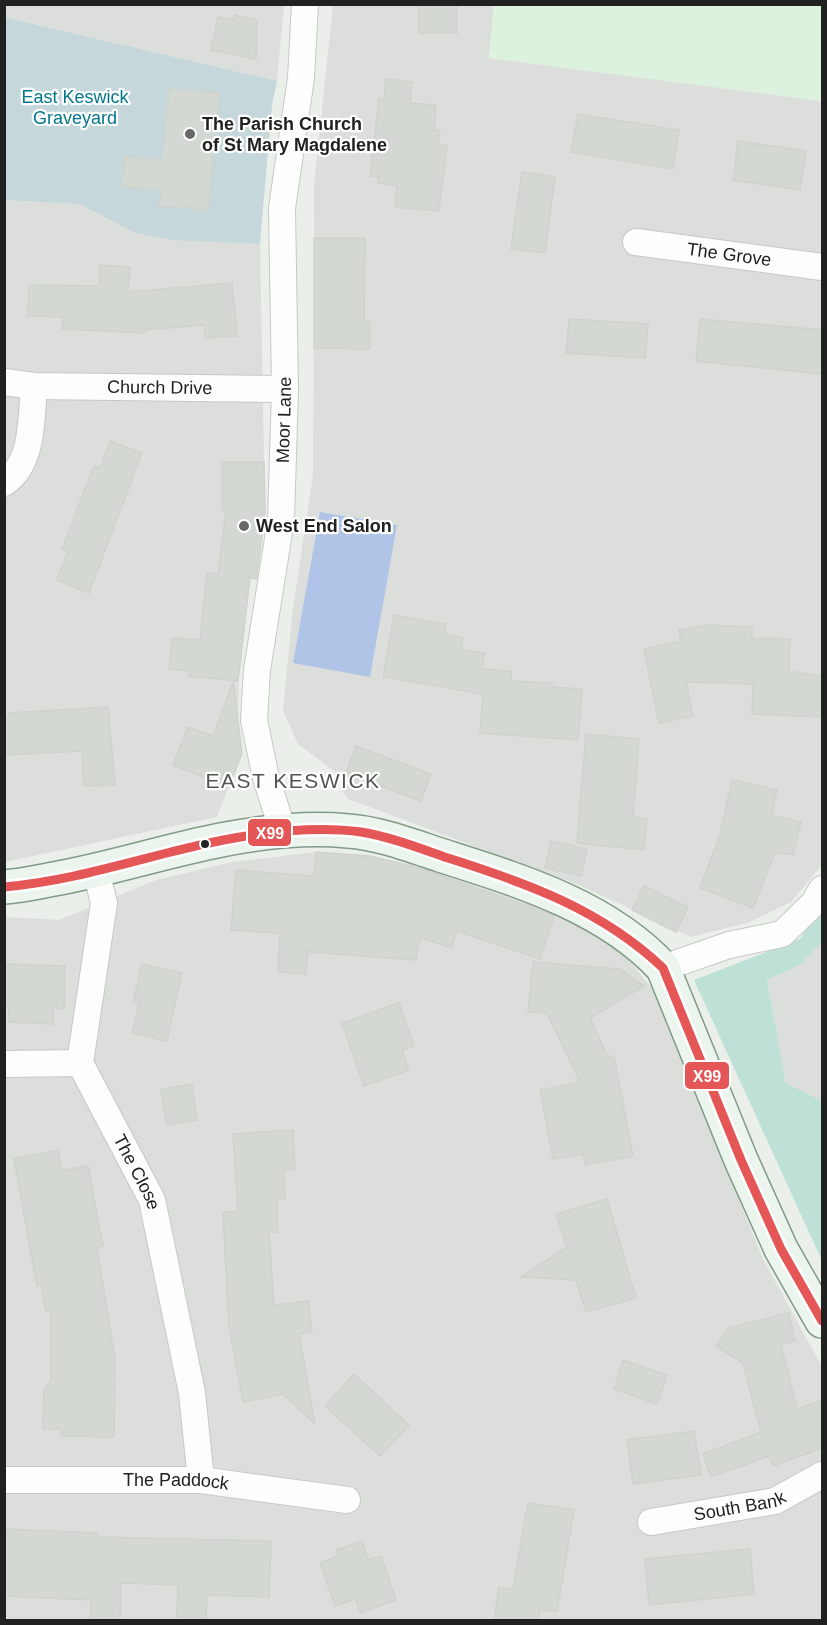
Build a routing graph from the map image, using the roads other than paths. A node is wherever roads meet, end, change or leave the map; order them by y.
1 (305, 4) edge
2 (636, 242) dead end
3 (822, 267) edge
4 (4, 382) edge
5 (34, 386) junction
6 (285, 389) junction
7 (4, 483) edge
8 (283, 831) junction
9 (96, 871) junction
10 (4, 887) edge
11 (822, 888) edge
12 (663, 968) junction
13 (80, 1063) junction
14 (4, 1064) edge
15 (822, 1321) edge
16 (822, 1475) edge
17 (4, 1480) edge
18 (201, 1480) junction
19 (347, 1500) dead end
20 (651, 1522) dead end

1 - 6 street, Moor Lane
2 - 3 street, The Grove
4 - 5 street, Church Drive
5 - 6 street, Church Drive
5 - 7 street
6 - 8 street, Moor Lane
8 - 9 street
8 - 12 street
9 - 10 street
9 - 13 street
11 - 12 street
12 - 15 street
13 - 14 street
13 - 18 street, The Close
16 - 20 street, South Bank
17 - 18 street, The Paddock
18 - 19 street, The Paddock

